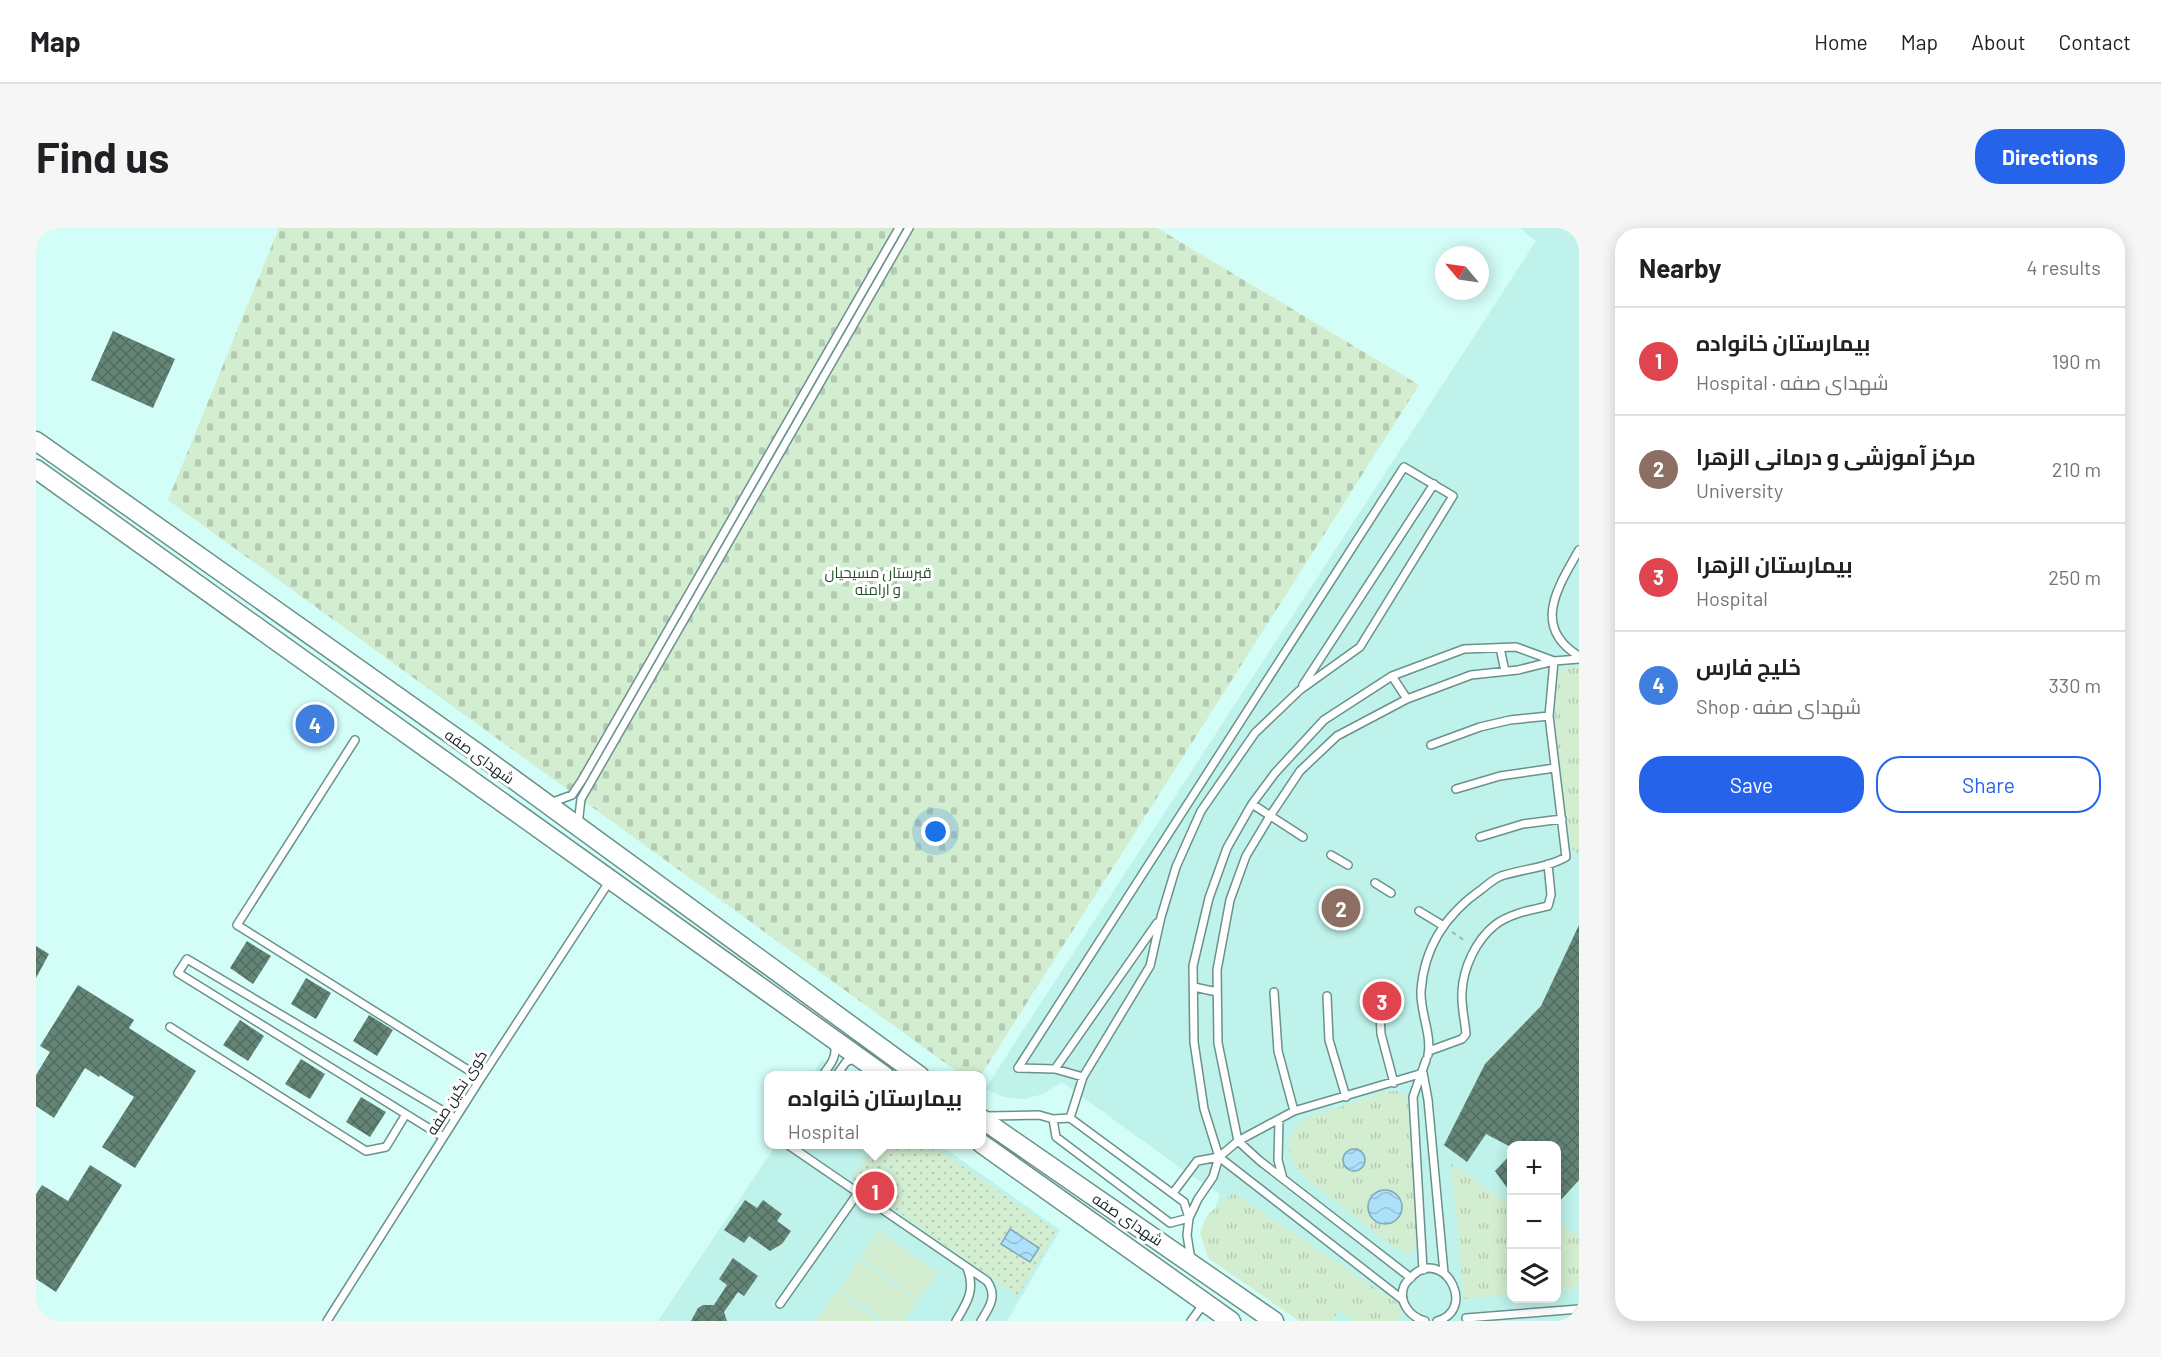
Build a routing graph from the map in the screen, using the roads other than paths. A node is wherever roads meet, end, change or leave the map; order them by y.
1 (899, 228) edge
2 (909, 228) edge
3 (36, 441) edge
4 (36, 469) edge
5 (1434, 484) junction
6 (1579, 550) edge
7 (1500, 648) junction
8 (1579, 657) edge
9 (1554, 661) junction
10 (1505, 671) junction
11 (1392, 676) junction
12 (1300, 689) junction
13 (391, 692) junction
14 (1407, 699) junction
15 (376, 713) junction
16 (1549, 716) junction
17 (355, 740) dead end
18 (1431, 745) dead end
19 (1555, 768) junction
20 (1456, 789) dead end
21 (546, 804) junction
22 (1252, 804) junction
23 (1270, 816) junction
24 (1562, 819) junction
25 (579, 827) junction
26 (1304, 837) dead end
27 (1480, 837) dead end
28 (1331, 855) dead end
29 (1548, 864) junction
30 (1348, 865) dead end
31 (610, 880) junction
32 (1375, 883) dead end
33 (1391, 893) dead end
34 (1419, 911) dead end
35 (1160, 918) junction
36 (1442, 925) junction
37 (1194, 987) junction
38 (1217, 992) junction
39 (1274, 992) dead end
40 (1378, 993) dead end
41 (1326, 996) dead end
42 (170, 1027) dead end
43 (832, 1038) junction
44 (1428, 1055) junction
45 (861, 1058) junction
46 (1055, 1069) junction
47 (825, 1071) edge
48 (840, 1071) edge
49 (878, 1071) edge
50 (913, 1071) edge
51 (1422, 1072) junction
52 (1083, 1077) junction
53 (481, 1078) junction
54 (1394, 1083) junction
55 (1346, 1097) junction
56 (1294, 1111) junction
57 (406, 1114) junction
58 (455, 1118) junction
59 (986, 1118) edge
60 (1070, 1118) junction
61 (1053, 1119) junction
62 (1279, 1120) junction
63 (986, 1121) edge
64 (443, 1137) junction
65 (1238, 1141) junction
66 (986, 1148) edge
67 (793, 1149) edge
68 (799, 1149) edge
69 (801, 1155) junction
70 (1219, 1157) junction
71 (1283, 1179) junction
72 (858, 1193) junction
73 (1173, 1193) junction
74 (1189, 1218) junction
75 (1191, 1263) junction
76 (967, 1268) junction
77 (1423, 1270) junction
78 (1443, 1274) junction
79 (1411, 1278) junction
80 (1403, 1300) junction
81 (1205, 1302) junction
82 (780, 1304) dead end
83 (1453, 1309) junction
84 (1579, 1310) edge
85 (1409, 1318) edge
86 (1468, 1320) edge
87 (327, 1321) edge
88 (956, 1321) edge
89 (981, 1321) edge
90 (1191, 1321) edge
91 (1231, 1321) edge
92 (1274, 1321) edge
93 (1424, 1321) edge
94 (1437, 1321) edge

1 - 21 lane
2 - 25 lane
3 - 13 main road, شهدای صفه
4 - 15 main road, شهدای صفه
5 - 12 lane
5 - 12 lane
5 - 46 lane
6 - 8 lane
7 - 9 lane
7 - 10 lane
7 - 11 lane
8 - 9 lane
9 - 10 lane
9 - 16 lane
10 - 14 lane
11 - 14 lane
11 - 22 lane
12 - 35 lane
13 - 15 main road
13 - 21 main road, شهدای صفه
14 - 23 lane
15 - 31 main road, شهدای صفه
16 - 18 lane
16 - 19 lane
17 - 53 lane
19 - 20 lane
19 - 24 lane
21 - 25 main road, شهدای صفه
22 - 23 lane
22 - 37 lane
23 - 26 lane
23 - 38 lane
24 - 27 lane
24 - 29 lane
25 - 50 main road, شهدای صفه
28 - 30 lane
29 - 36 lane
29 - 44 lane
31 - 43 main road, شهدای صفه
31 - 53 lane, کوی نگین صفه
32 - 33 lane
34 - 36 lane
35 - 46 lane
35 - 52 lane
36 - 44 lane
37 - 38 lane
37 - 70 lane
38 - 65 lane
39 - 56 lane
40 - 54 lane
41 - 55 lane
42 - 57 lane
43 - 45 main road, شهدای صفه
43 - 47 lane
44 - 51 lane
45 - 48 lane
45 - 49 main road, شهدای صفه
46 - 52 lane
51 - 54 lane
51 - 77 lane
51 - 78 lane
52 - 60 lane
53 - 58 lane, کوی نگین صفه
54 - 55 lane
55 - 56 lane
56 - 62 lane
57 - 58 lane
57 - 64 lane
58 - 64 lane, کوی نگین صفه
59 - 61 lane
60 - 61 lane
60 - 73 lane
61 - 74 lane
62 - 65 lane
62 - 71 lane
63 - 75 main road, شهدای صفه
64 - 87 lane, کوی نگین صفه
65 - 70 lane
65 - 71 lane
66 - 81 main road, شهدای صفه
67 - 69 lane
68 - 69 lane
69 - 72 lane
70 - 73 lane
70 - 74 lane
70 - 80 lane
71 - 79 lane
72 - 76 lane
72 - 82 lane
73 - 74 lane
74 - 75 lane
75 - 92 main road, شهدای صفه
76 - 88 lane
76 - 89 lane
77 - 78 lane
77 - 79 lane
78 - 83 lane
79 - 80 lane
80 - 85 lane
81 - 90 lane
81 - 91 main road, شهدای صفه
83 - 86 lane
83 - 94 lane
84 - 86 lane
85 - 93 lane

